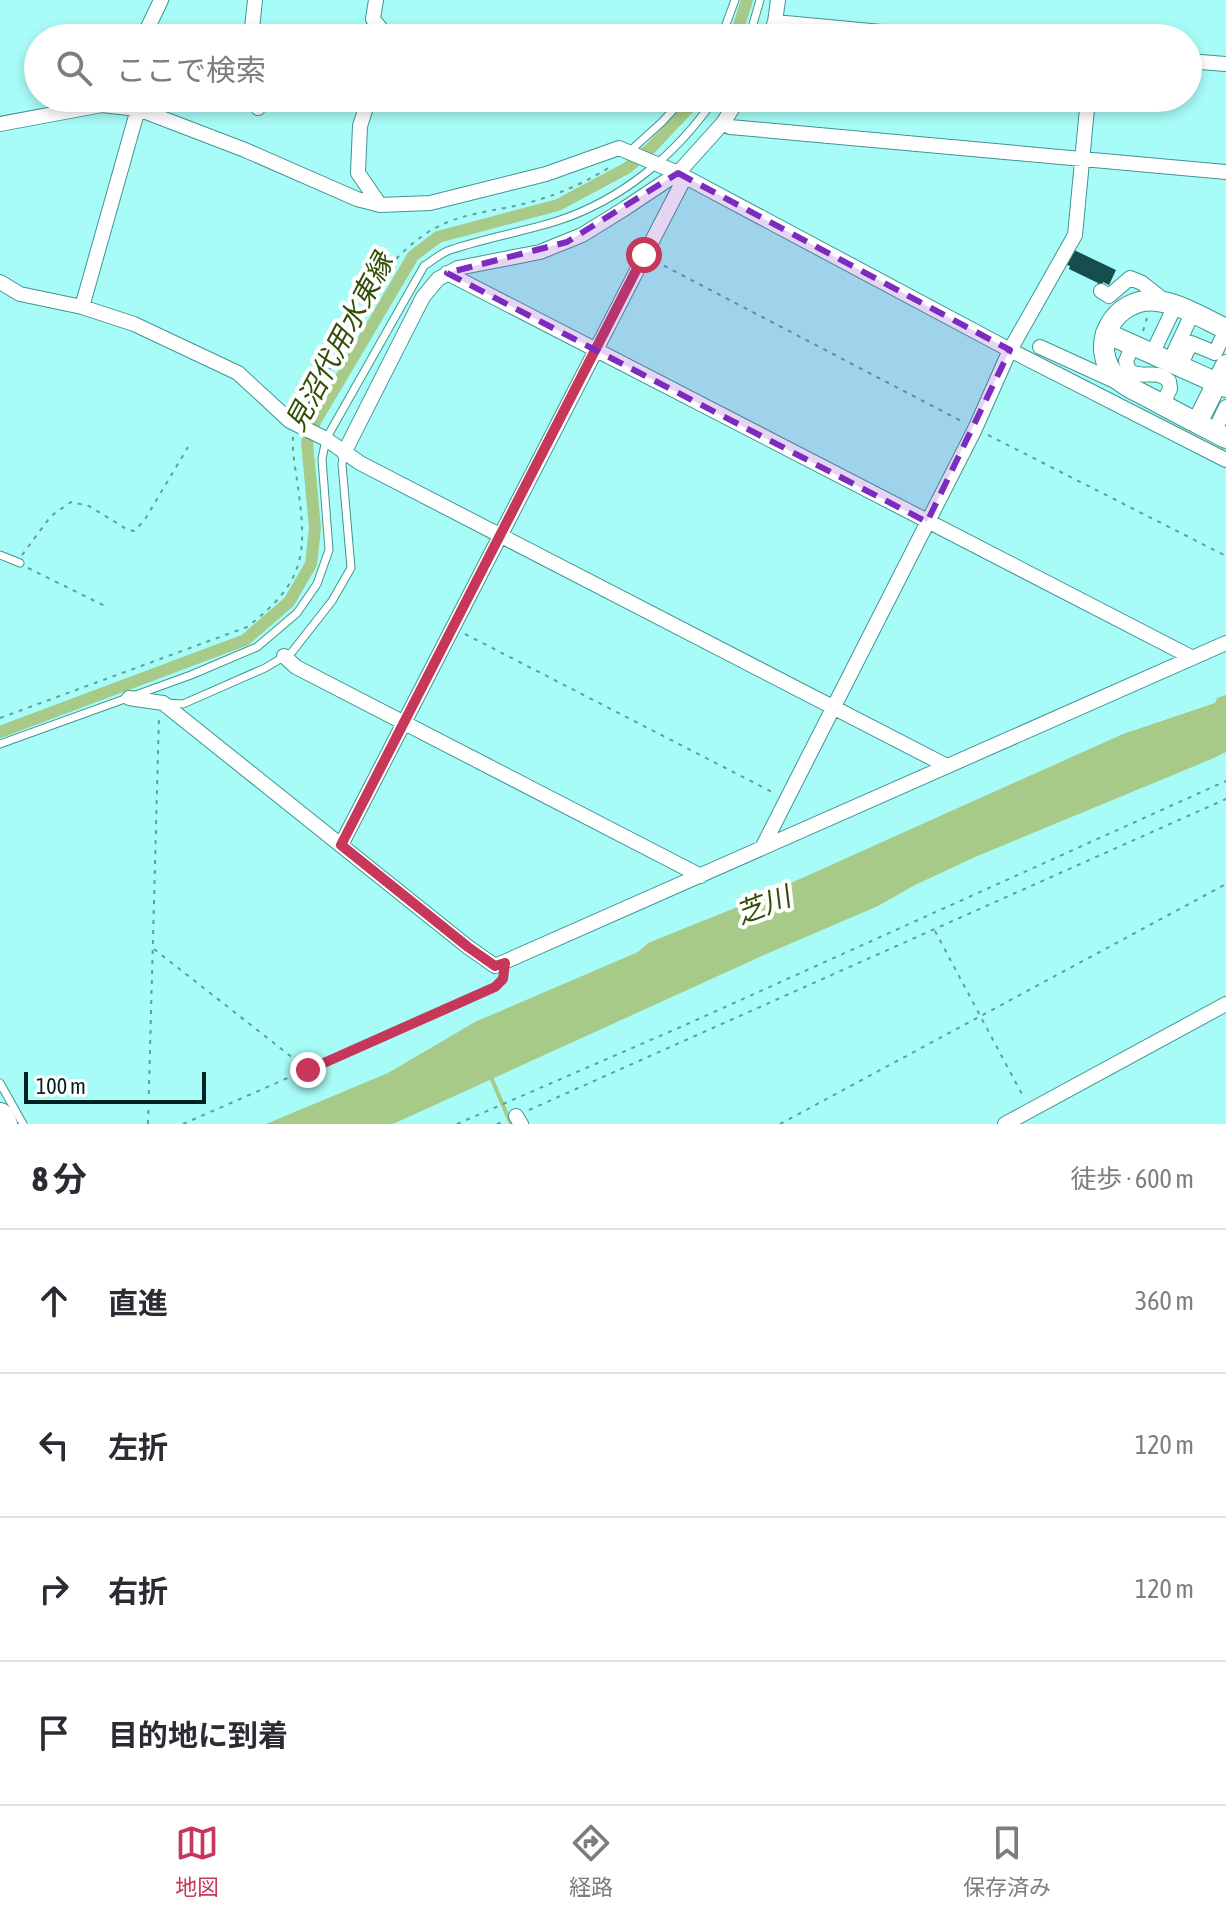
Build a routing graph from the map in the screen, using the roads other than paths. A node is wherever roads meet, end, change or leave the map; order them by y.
1 (161, 0) edge
2 (255, 0) edge
3 (376, 0) edge
4 (735, 0) edge
5 (760, 0) edge
6 (778, 0) edge
7 (775, 22) joint
8 (150, 24) edge
9 (252, 24) edge
10 (377, 24) edge
11 (726, 24) edge
12 (753, 24) edge
13 (796, 24) edge
14 (1202, 62) edge
15 (1226, 64) edge
16 (64, 112) edge
17 (137, 112) edge
18 (146, 112) edge
19 (364, 112) edge
20 (671, 112) edge
21 (704, 112) edge
22 (730, 112) edge
23 (1087, 112) edge
24 (723, 123) junction
25 (0, 124) edge
26 (631, 152) junction
27 (1082, 159) junction
28 (655, 164) junction
29 (1226, 172) edge
30 (681, 175) junction
31 (380, 205) junction
32 (447, 273) junction
33 (0, 282) edge
34 (1101, 291) dead end
35 (82, 307) junction
36 (1178, 307) junction
37 (1226, 329) edge
38 (1106, 333) junction
39 (1040, 347) dead end
40 (595, 350) junction
41 (1010, 350) junction
42 (1154, 354) junction
43 (1223, 378) edge
44 (1127, 386) junction
45 (1162, 405) junction
46 (1226, 407) edge
47 (1212, 431) edge
48 (323, 437) junction
49 (344, 453) junction
50 (1226, 460) edge
51 (927, 522) junction
52 (500, 535) junction
53 (0, 555) edge
54 (18, 563) road end
55 (1226, 643) edge
56 (284, 656) junction
57 (1193, 658) junction
58 (129, 698) junction
59 (161, 703) junction
60 (832, 706) junction
61 (405, 722) junction
62 (0, 744) edge
63 (947, 766) junction
64 (341, 845) junction
65 (762, 848) junction
66 (701, 876) junction
67 (1226, 1004) edge
68 (0, 1083) edge
69 (0, 1116) edge
70 (4, 1124) edge
71 (23, 1124) edge
72 (1005, 1124) edge

1 - 8 street
2 - 9 street
3 - 10 street
4 - 11 lane
5 - 12 lane
6 - 7 street
7 - 13 street
14 - 15 street
16 - 25 street
17 - 35 street
18 - 31 street
19 - 31 street
20 - 26 lane
21 - 28 lane
22 - 24 street
23 - 27 street
24 - 27 street
24 - 30 street
26 - 28 street
26 - 31 street
27 - 29 street
27 - 41 street
28 - 30 street
28 - 48 lane
30 - 32 street
30 - 40 street
30 - 41 street
32 - 40 street
32 - 49 street
33 - 35 street
34 - 36 street
35 - 48 street
36 - 37 street
36 - 38 street
36 - 42 street
37 - 42 street
38 - 42 street
38 - 44 street
39 - 44 street
40 - 51 street
40 - 52 street
41 - 50 street
41 - 51 street
42 - 43 street
42 - 45 street
43 - 47 street
44 - 45 street
45 - 47 street
46 - 47 street
48 - 49 street
48 - 58 lane
49 - 52 street
49 - 56 lane
51 - 57 street
51 - 60 street
52 - 60 street
52 - 61 street
53 - 54 lane
55 - 57 street
56 - 59 lane
56 - 61 street
57 - 63 street
58 - 59 street
58 - 62 lane
59 - 64 street
60 - 63 street
60 - 65 street
61 - 64 street
61 - 66 street
63 - 65 street
64 - 66 street
65 - 66 street
67 - 72 street
68 - 71 lane
69 - 70 highway

